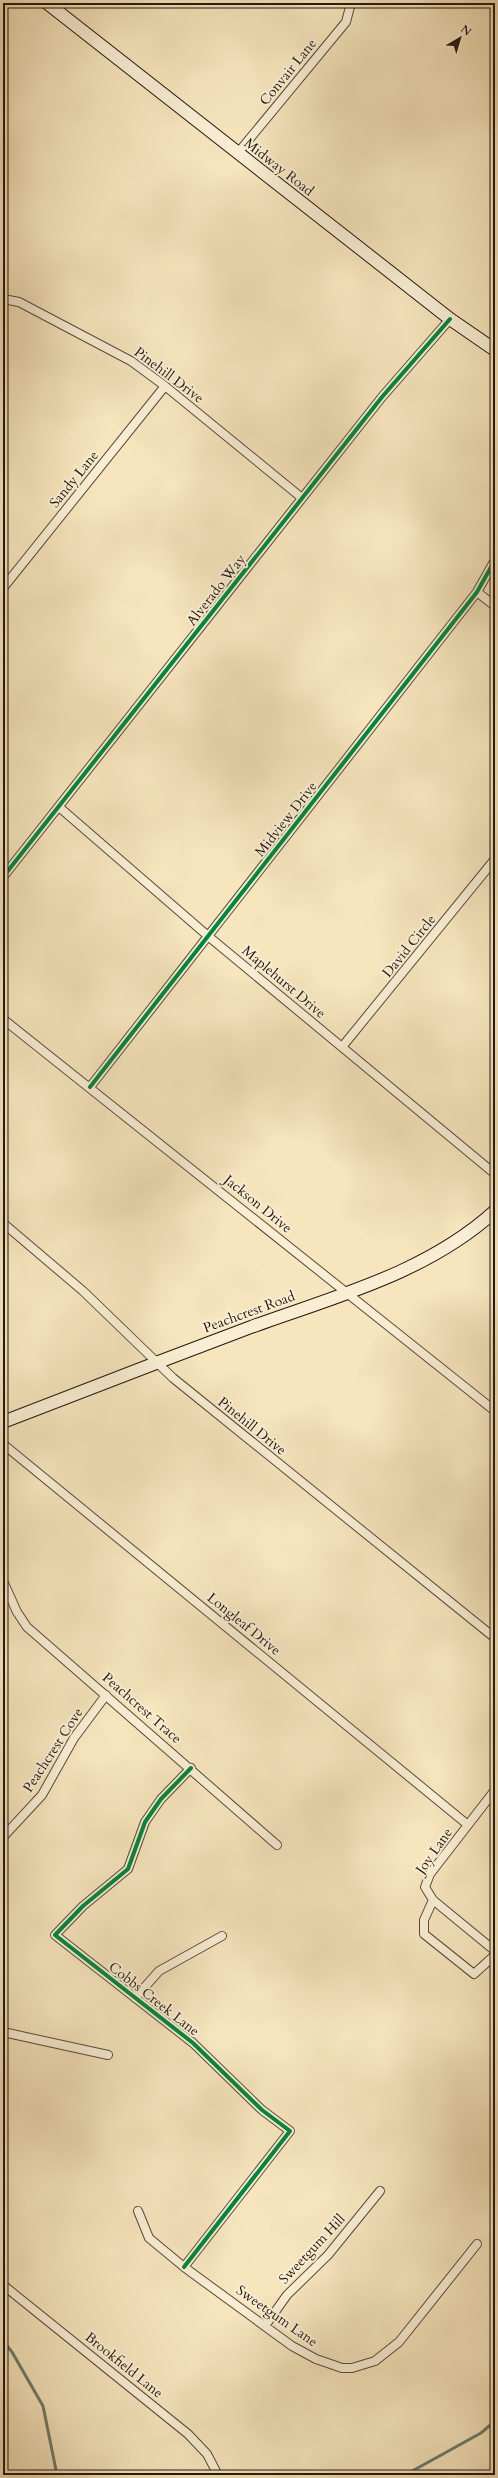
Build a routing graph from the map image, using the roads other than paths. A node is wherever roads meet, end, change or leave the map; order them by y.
1 (47, 3) edge
2 (352, 3) edge
3 (237, 154) junction
4 (3, 300) edge
5 (450, 319) junction
6 (495, 350) edge
7 (165, 386) junction
8 (302, 498) junction
9 (495, 560) edge
10 (3, 588) edge
11 (477, 592) junction
12 (495, 606) edge
13 (59, 807) junction
14 (495, 860) edge
15 (3, 877) edge
16 (208, 936) junction
17 (3, 1019) edge
18 (342, 1047) junction
19 (90, 1087) junction
20 (495, 1174) edge
21 (495, 1211) edge
22 (3, 1223) edge
23 (346, 1292) junction
24 (158, 1361) junction
25 (495, 1411) edge
26 (3, 1422) edge
27 (3, 1444) edge
28 (3, 1581) edge
29 (495, 1638) edge
30 (106, 1695) junction
31 (191, 1768) junction
32 (495, 1790) edge
33 (468, 1825) junction
34 (3, 1837) edge
35 (277, 1845) dead end
36 (433, 1900) junction
37 (222, 1936) dead end
38 (495, 1951) edge
39 (495, 1955) edge
40 (135, 1998) junction
41 (3, 2032) edge
42 (108, 2055) dead end
43 (380, 2191) dead end
44 (138, 2211) dead end
45 (477, 2244) dead end
46 (184, 2267) junction
47 (3, 2285) edge
48 (265, 2326) junction
49 (218, 2475) edge

1 - 3 street, Midway Road
2 - 3 street, Convair Lane
3 - 5 street, Midway Road
4 - 7 street, Pinehill Drive
5 - 6 street, Midway Road
5 - 8 street, Alverado Way
7 - 8 street, Pinehill Drive
7 - 10 street, Sandy Lane
8 - 13 street, Alverado Way
9 - 11 street, Midview Drive
11 - 12 street
11 - 16 street, Midview Drive
13 - 15 street, Alverado Way
13 - 16 street, Maplehurst Drive
14 - 18 street, David Circle
16 - 18 street, Maplehurst Drive
16 - 19 street, Midview Drive
17 - 19 street, Jackson Drive
18 - 20 street, Maplehurst Drive
19 - 23 street, Jackson Drive
21 - 23 street, Peachcrest Road
22 - 24 street, Pinehill Drive
23 - 24 street, Peachcrest Road
23 - 25 street, Jackson Drive
24 - 26 street, Peachcrest Road
24 - 29 street, Pinehill Drive
27 - 33 street, Longleaf Drive
28 - 30 street, Peachcrest Trace
30 - 31 street, Peachcrest Trace
30 - 34 street, Peachcrest Cove
31 - 35 street, Peachcrest Trace
31 - 40 street, Cobbs Creek Lane
32 - 33 street, Joy Lane
33 - 36 street, Joy Lane
36 - 38 street
36 - 39 street
37 - 40 street
40 - 46 street, Cobbs Creek Lane
41 - 42 street
43 - 48 street, Sweetgum Hill
44 - 46 street, Sweetgum Lane
45 - 48 street, Sweetgum Lane
46 - 48 street, Sweetgum Lane
47 - 49 street, Brookfield Lane

